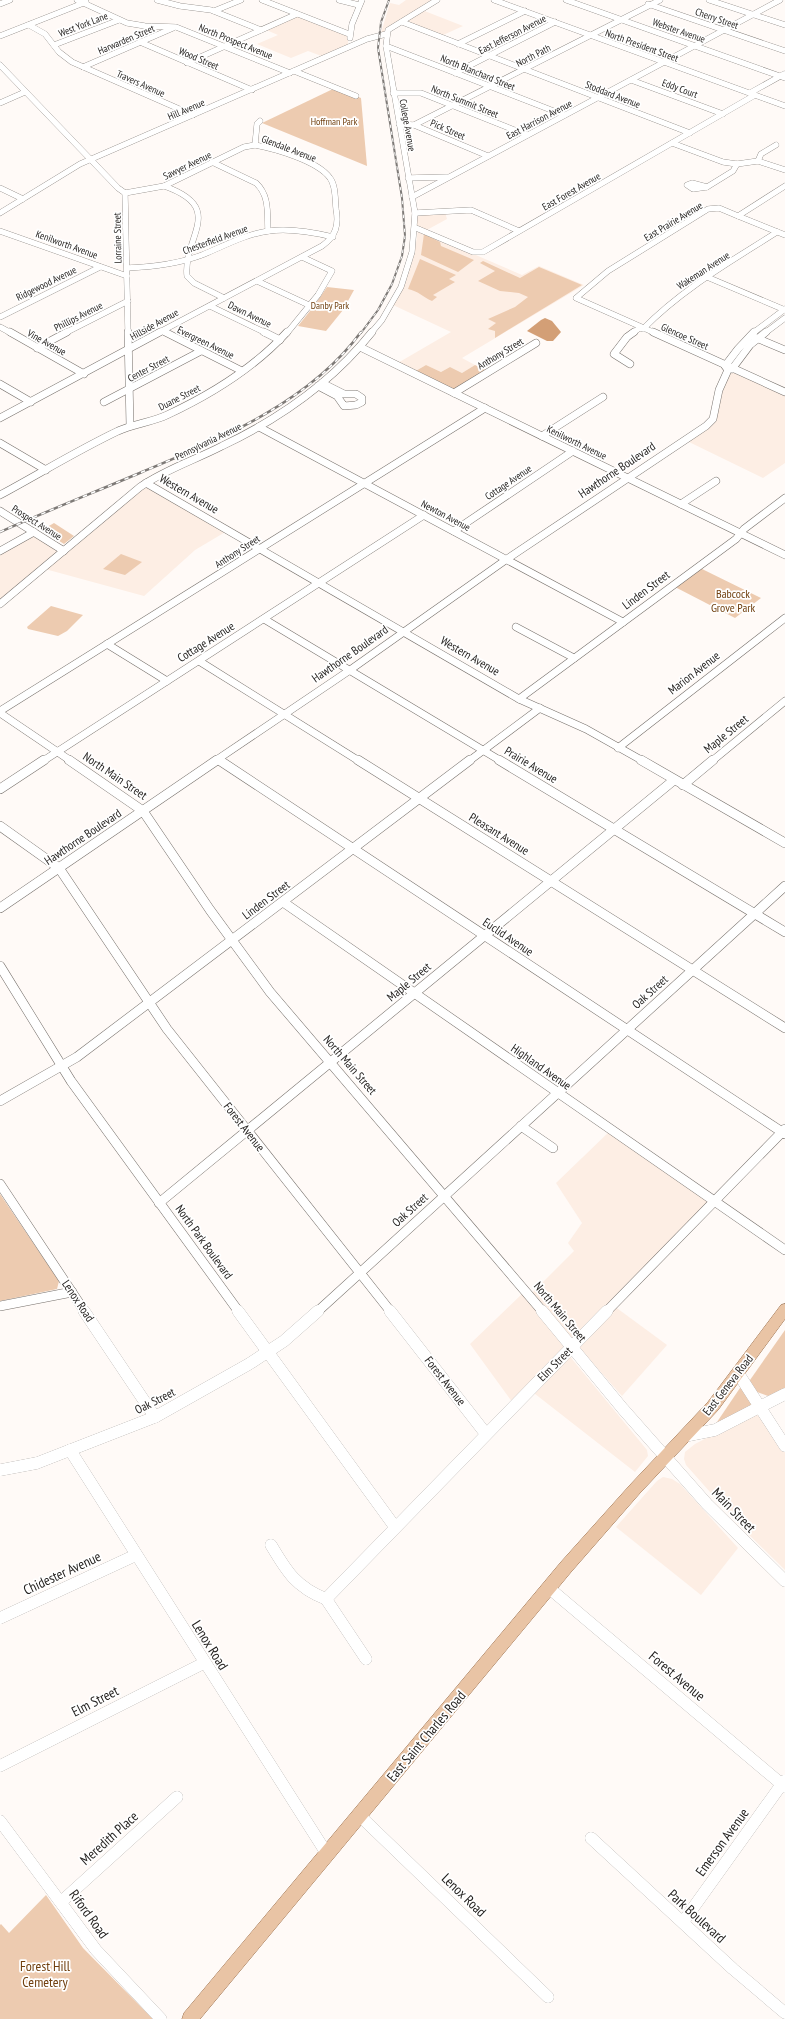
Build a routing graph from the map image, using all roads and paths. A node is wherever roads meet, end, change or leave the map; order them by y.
1 (10, 0) edge
2 (77, 0) edge
3 (91, 0) edge
4 (157, 0) edge
5 (241, 0) edge
6 (262, 0) edge
7 (339, 0) edge
8 (437, 0) edge
9 (494, 0) edge
10 (517, 0) edge
11 (566, 0) edge
12 (660, 0) edge
13 (709, 0) edge
14 (780, 0) edge
15 (360, 2) edge
16 (643, 2) dead end
17 (84, 3) junction
18 (0, 4) edge
19 (507, 5) junction
20 (651, 5) junction
21 (214, 11) junction
22 (525, 11) junction
23 (297, 14) junction
24 (753, 14) junction
25 (119, 20) junction
26 (621, 20) junction
27 (402, 22) junction
28 (555, 22) junction
29 (29, 25) junction
30 (785, 25) edge
31 (176, 27) junction
32 (261, 30) junction
33 (724, 30) junction
34 (349, 34) junction
35 (386, 34) junction
36 (590, 35) junction
37 (0, 36) edge
38 (140, 42) junction
39 (458, 44) junction
40 (54, 45) junction
41 (225, 46) junction
42 (352, 46) junction
43 (386, 46) junction
44 (695, 46) junction
45 (785, 51) edge
46 (490, 56) junction
47 (664, 62) junction
48 (187, 63) junction
49 (83, 67) junction
50 (1, 68) edge
51 (524, 69) junction
52 (292, 72) junction
53 (455, 73) junction
54 (783, 76) edge
55 (631, 80) junction
56 (490, 86) junction
57 (252, 90) junction
58 (25, 92) junction
59 (393, 93) junction
60 (753, 94) junction
61 (356, 96) dead end
62 (598, 98) junction
63 (0, 103) edge
64 (453, 106) junction
65 (785, 106) edge
66 (723, 114) junction
67 (193, 115) junction
68 (564, 116) junction
69 (260, 121) dead end
70 (399, 124) junction
71 (414, 125) junction
72 (690, 133) junction
73 (527, 135) junction
74 (672, 143) junction
75 (776, 145) dead end
76 (255, 146) junction
77 (488, 156) junction
78 (90, 160) junction
79 (758, 161) junction
80 (212, 162) junction
81 (737, 164) junction
82 (785, 170) edge
83 (450, 176) junction
84 (408, 178) junction
85 (164, 186) junction
86 (785, 186) edge
87 (707, 187) dead end
88 (0, 188) edge
89 (125, 192) junction
90 (412, 197) junction
91 (23, 199) junction
92 (0, 213) edge
93 (415, 213) junction
94 (738, 216) junction
95 (416, 228) junction
96 (0, 231) edge
97 (268, 231) junction
98 (519, 231) junction
99 (778, 232) junction
100 (785, 235) edge
101 (333, 237) junction
102 (302, 257) junction
103 (186, 260) junction
104 (100, 267) junction
105 (127, 268) junction
106 (127, 276) junction
107 (707, 277) junction
108 (405, 279) joint
109 (257, 281) junction
110 (224, 298) junction
111 (576, 298) joint
112 (128, 301) junction
113 (210, 306) junction
114 (311, 306) junction
115 (785, 310) edge
116 (0, 317) edge
117 (785, 318) edge
118 (0, 327) edge
119 (643, 329) junction
120 (162, 331) junction
121 (749, 335) junction
122 (758, 338) junction
123 (280, 340) junction
124 (536, 343) dead end
125 (360, 347) junction
126 (37, 348) junction
127 (129, 350) junction
128 (785, 350) edge
129 (201, 351) junction
130 (630, 364) dead end
131 (725, 366) junction
132 (732, 369) junction
133 (242, 371) junction
134 (84, 374) junction
135 (0, 384) edge
136 (320, 385) junction
137 (130, 389) junction
138 (785, 392) edge
139 (454, 393) junction
140 (603, 397) dead end
141 (30, 402) junction
142 (104, 402) dead end
143 (485, 408) junction
144 (0, 418) edge
145 (130, 426) junction
146 (259, 427) junction
147 (542, 436) junction
148 (0, 443) edge
149 (573, 451) junction
150 (46, 470) junction
151 (627, 477) junction
152 (716, 481) dead end
153 (146, 483) junction
154 (364, 483) junction
155 (0, 495) edge
156 (785, 498) edge
157 (681, 504) junction
158 (0, 511) edge
159 (424, 515) junction
160 (454, 531) junction
161 (34, 532) junction
162 (740, 533) junction
163 (260, 548) junction
164 (0, 551) edge
165 (64, 551) junction
166 (785, 555) edge
167 (507, 559) junction
168 (319, 582) junction
169 (0, 604) edge
170 (785, 618) edge
171 (264, 619) junction
172 (623, 622) junction
173 (516, 627) dead end
174 (404, 631) junction
175 (107, 644) junction
176 (574, 658) junction
177 (199, 661) junction
178 (350, 670) junction
179 (167, 681) junction
180 (520, 699) junction
181 (785, 702) edge
182 (540, 708) junction
183 (0, 712) edge
184 (285, 714) junction
185 (618, 748) junction
186 (484, 751) junction
187 (57, 752) junction
188 (218, 760) junction
189 (674, 780) junction
190 (683, 785) junction
191 (0, 789) edge
192 (420, 799) junction
193 (143, 811) junction
194 (0, 826) edge
195 (614, 829) junction
196 (785, 843) edge
197 (353, 849) junction
198 (59, 868) junction
199 (551, 881) junction
200 (785, 886) edge
201 (283, 902) junction
202 (0, 908) edge
203 (755, 914) junction
204 (785, 932) edge
205 (485, 936) junction
206 (232, 941) junction
207 (0, 966) edge
208 (693, 970) junction
209 (414, 994) junction
210 (149, 1003) junction
211 (785, 1028) edge
212 (627, 1030) junction
213 (331, 1063) junction
214 (61, 1067) junction
215 (558, 1093) junction
216 (0, 1101) edge
217 (521, 1126) junction
218 (247, 1131) junction
219 (784, 1132) edge
220 (553, 1148) dead end
221 (0, 1184) edge
222 (445, 1197) junction
223 (714, 1201) junction
224 (159, 1203) junction
225 (785, 1250) edge
226 (360, 1273) junction
227 (72, 1292) junction
228 (0, 1306) edge
229 (785, 1309) edge
230 (572, 1347) junction
231 (267, 1352) junction
232 (738, 1373) junction
233 (785, 1394) edge
234 (761, 1407) junction
235 (155, 1417) junction
236 (486, 1434) junction
237 (685, 1436) junction
238 (785, 1446) edge
239 (70, 1450) junction
240 (665, 1456) junction
241 (0, 1470) edge
242 (395, 1527) junction
243 (271, 1545) dead end
244 (136, 1555) junction
245 (785, 1581) edge
246 (549, 1588) junction
247 (326, 1599) junction
248 (0, 1618) edge
249 (366, 1659) dead end
250 (204, 1663) junction
251 (0, 1766) edge
252 (784, 1784) edge
253 (177, 1797) dead end
254 (359, 1815) junction
255 (0, 1820) edge
256 (591, 1838) dead end
257 (327, 1854) junction
258 (61, 1902) junction
259 (683, 1922) junction
260 (548, 1997) dead end
261 (785, 2013) edge
262 (161, 2019) edge
263 (190, 2019) edge

1 - 18 street
2 - 17 street, North Prospect Avenue
3 - 17 street
4 - 21 street
5 - 21 street
6 - 23 street
7 - 15 street
8 - 27 street
9 - 19 street, North President Street
10 - 19 street
11 - 26 street, Webster Avenue
12 - 20 street, North Path
13 - 24 street
14 - 24 street, East Harrison Avenue
15 - 34 street
16 - 20 street, Cherry Street
17 - 25 street, North Prospect Avenue
17 - 29 street
19 - 22 street, North President Street
20 - 26 street, North Path
20 - 33 street, Cherry Street
21 - 32 street
22 - 28 street, North President Street
22 - 39 street
23 - 32 street
23 - 34 street
24 - 30 street
24 - 33 street, East Harrison Avenue
25 - 31 street, North Prospect Avenue
25 - 40 street, West York Lane
26 - 36 street, North Path
26 - 44 street, Webster Avenue
27 - 35 street
27 - 39 street, Stoddard Avenue
28 - 36 street, North President Street
28 - 46 street, East Jefferson Avenue
29 - 37 street
29 - 40 street, Travers Avenue
31 - 38 street, Harwarden Street
31 - 41 street, North Prospect Avenue
32 - 41 street
33 - 44 street, East Harrison Avenue
33 - 45 street, Cherry Street
34 - 42 street
35 - 42 street, Hill Avenue
35 - 43 street, College Avenue
36 - 47 street, North President Street
36 - 51 street, North Path
38 - 48 street, Wood Street
38 - 49 street, Harwarden Street
39 - 46 street, Stoddard Avenue
40 - 49 street, Travers Avenue
41 - 48 street
41 - 52 street, North Prospect Avenue
42 - 52 street, Hill Avenue
43 - 53 street, North Blanchard Street
43 - 59 street, College Avenue
44 - 47 street, East Harrison Avenue
44 - 54 street, Webster Avenue
46 - 51 street, Stoddard Avenue
46 - 53 street, East Jefferson Avenue
47 - 55 street, East Harrison Avenue
47 - 60 street, North President Street
48 - 57 street, Wood Street
49 - 67 street, Travers Avenue
50 - 58 street
51 - 56 street, North Path
51 - 62 street, Stoddard Avenue
52 - 57 street, Hill Avenue
52 - 61 street, North Prospect Avenue
53 - 56 street, North Blanchard Street
54 - 60 street
55 - 62 street, East Harrison Avenue
55 - 66 street, Eddy Court
56 - 64 street, North Path
56 - 68 street, North Blanchard Street
57 - 67 street, Hill Avenue
58 - 63 street
58 - 78 street
59 - 64 street, North Summit Street
59 - 70 street, College Avenue
60 - 65 street, North President Street
60 - 66 street
62 - 68 street, East Harrison Avenue
62 - 72 street, Stoddard Avenue
64 - 71 street, North Path
64 - 73 street, North Summit Street
66 - 72 street
67 - 78 street, Hill Avenue
68 - 73 street, East Harrison Avenue
69 - 76 street, Glendale Avenue
70 - 71 street, Pick Street
70 - 84 street, College Avenue
71 - 77 street, Pick Street
72 - 74 street
73 - 77 street, East Harrison Avenue
74 - 81 street
74 - 98 street, East Forest Avenue
75 - 79 street
76 - 80 street, Sawyer Avenue
76 - 101 street, Glendale Avenue
77 - 83 street, East Harrison Avenue
78 - 89 street
78 - 91 street, Hill Avenue
79 - 81 street
79 - 82 street
80 - 85 street, Sawyer Avenue
80 - 97 street
81 - 87 street
83 - 84 street
83 - 90 street, East Harrison Avenue
84 - 90 street, College Avenue
85 - 89 street, Sawyer Avenue
85 - 103 street
86 - 94 street
88 - 91 street
89 - 105 street, Lorraine Street
90 - 93 street, College Avenue
91 - 92 street, Hill Avenue
93 - 95 street, College Avenue
93 - 98 street
94 - 99 street
94 - 111 street, East Prairie Avenue
95 - 98 street, East Forest Avenue
95 - 108 street, College Avenue
96 - 104 street, Kenilworth Avenue
97 - 101 street, Chesterfield Avenue
97 - 103 street, Chesterfield Avenue
99 - 100 street
99 - 107 street, Wakeman Avenue
101 - 102 street, Hillside Avenue
102 - 109 street, Hillside Avenue
102 - 114 street, Duane Street
103 - 105 street, Chesterfield Avenue
103 - 110 street
104 - 106 street, Kenilworth Avenue
104 - 116 street, Ridgewood Avenue
105 - 106 street, Lorraine Street
106 - 112 street, Lorraine Street
107 - 115 street
107 - 119 street, Wakeman Avenue
108 - 125 street, Pennsylvania Avenue
109 - 110 street, Hillside Avenue
109 - 114 street
110 - 113 street, Hillside Avenue
111 - 119 street, Glencoe Street
112 - 126 street, Phillips Avenue
112 - 127 street, Lorraine Street
113 - 120 street, Hillside Avenue
113 - 123 street, Dawn Avenue
114 - 123 street, Duane Street
115 - 121 street
117 - 122 street
118 - 126 street, Vine Avenue
119 - 130 street, Wakeman Avenue
119 - 131 street, Glencoe Street
120 - 127 street, Hillside Avenue
120 - 129 street, Evergreen Avenue
121 - 122 street
121 - 131 street
122 - 128 street
122 - 132 street
123 - 133 street, Duane Street
124 - 139 street, Anthony Street
125 - 136 street, Pennsylvania Avenue
125 - 139 street, Kenilworth Avenue
126 - 134 street, Vine Avenue
127 - 134 street, Hillside Avenue
127 - 137 street, Lorraine Street
129 - 133 street, Evergreen Avenue
129 - 137 street, Center Street
131 - 132 street, Glencoe Street
131 - 151 street, Hawthorne Boulevard
132 - 138 street, Glencoe Street
133 - 145 street, Duane Street
134 - 141 street, Hillside Avenue
135 - 141 street
136 - 136 street
136 - 146 street, Pennsylvania Avenue
137 - 142 street, Center Street
137 - 145 street, Lorraine Street
139 - 143 street, Kenilworth Avenue
140 - 147 street
141 - 144 street, Hillside Avenue
143 - 147 street, Kenilworth Avenue
143 - 154 street, Anthony Street
145 - 150 street, Duane Street
146 - 153 street, Pennsylvania Avenue
146 - 154 street, Newton Avenue
147 - 149 street, Kenilworth Avenue
148 - 150 street
149 - 151 street, Kenilworth Avenue
149 - 160 street, Cottage Avenue
150 - 155 street, Duane Street
151 - 157 street, Kenilworth Avenue
151 - 167 street, Hawthorne Boulevard
152 - 157 street
153 - 163 street, Western Avenue
153 - 165 street, Pennsylvania Avenue
154 - 159 street, Newton Avenue
154 - 163 street, Anthony Street
156 - 162 street, Linden Street
157 - 162 street, Kenilworth Avenue
158 - 161 street, Prospect Avenue
159 - 160 street, Newton Avenue
159 - 168 street, Cottage Avenue
160 - 167 street, Newton Avenue
161 - 164 street
161 - 165 street, Prospect Avenue
162 - 166 street, Kenilworth Avenue
162 - 172 street, Linden Street
163 - 168 street, Western Avenue
163 - 175 street, Anthony Street
165 - 169 street, Pennsylvania Avenue
167 - 172 street, Newton Avenue
167 - 174 street, Hawthorne Boulevard
168 - 171 street, Cottage Avenue
168 - 174 street, Western Avenue
170 - 185 street, Marion Avenue
171 - 177 street, Cottage Avenue
171 - 178 street, Prairie Avenue
172 - 176 street, Linden Street
173 - 176 street
174 - 178 street, Hawthorne Boulevard
174 - 180 street, Western Avenue
175 - 179 street
175 - 183 street, Anthony Street
176 - 180 street, Linden Street
177 - 179 street, Cottage Avenue
177 - 184 street, Pleasant Avenue
178 - 184 street, Hawthorne Boulevard
178 - 186 street, Prairie Avenue
179 - 187 street, Cottage Avenue
180 - 182 street, Western Avenue
181 - 190 street, Maple Street
182 - 185 street, Western Avenue
182 - 186 street, Linden Street
183 - 187 street, North Main Street
184 - 188 street, Hawthorne Boulevard
184 - 192 street, Pleasant Avenue
185 - 189 street, Western Avenue
186 - 192 street, Linden Street
186 - 195 street, Prairie Avenue
187 - 191 street, Cottage Avenue
187 - 193 street, North Main Street
188 - 193 street, Hawthorne Boulevard
188 - 197 street, Euclid Avenue
189 - 190 street, Western Avenue
189 - 195 street, Maple Street
190 - 196 street, Western Avenue
192 - 197 street, Linden Street
192 - 199 street, Pleasant Avenue
193 - 198 street, Hawthorne Boulevard
193 - 206 street, North Main Street
194 - 198 street, Forest Avenue
195 - 199 street, Maple Street
195 - 203 street, Prairie Avenue
197 - 201 street, Linden Street
197 - 205 street, Euclid Avenue
198 - 202 street, Hawthorne Boulevard
198 - 210 street, Forest Avenue
199 - 205 street, Maple Street
199 - 208 street, Pleasant Avenue
200 - 203 street, Oak Street
201 - 206 street, Linden Street
201 - 209 street, Highland Avenue
203 - 204 street, Prairie Avenue
203 - 208 street, Oak Street
205 - 209 street, Maple Street
205 - 212 street, Euclid Avenue
206 - 210 street, Linden Street
206 - 213 street, North Main Street
207 - 214 street, North Park Boulevard
208 - 211 street, Pleasant Avenue
208 - 212 street, Oak Street
209 - 213 street, Maple Street
209 - 215 street, Highland Avenue
210 - 214 street, Linden Street
210 - 218 street, Forest Avenue
212 - 215 street, Oak Street
212 - 219 street, Euclid Avenue
213 - 218 street, Maple Street
213 - 222 street, North Main Street
214 - 216 street, Linden Street
214 - 224 street, North Park Boulevard
215 - 217 street, Oak Street
215 - 223 street, Highland Avenue
217 - 220 street
217 - 222 street, Oak Street
218 - 224 street, Maple Street
218 - 226 street, Forest Avenue
219 - 223 street, Elm Street
221 - 227 street, Lenox Road
222 - 226 street, Oak Street
222 - 230 street, North Main Street
223 - 225 street, Highland Avenue
223 - 230 street, Elm Street
224 - 231 street, North Park Boulevard
226 - 231 street, Oak Street
226 - 236 street, Forest Avenue
227 - 228 street
227 - 235 street, Lenox Road
229 - 232 main road, East Geneva Road
230 - 236 street, Elm Street
230 - 240 street, North Main Street
231 - 235 street, Oak Street
231 - 242 street, North Park Boulevard
232 - 234 street
232 - 237 main road, East Geneva Road
233 - 234 street
234 - 237 street
234 - 238 street
235 - 239 street, Oak Street
236 - 242 street, Elm Street
237 - 240 main road, East Geneva Road
239 - 241 street, Oak Street
239 - 244 street, Lenox Road
240 - 245 street, Main Street
240 - 246 main road, East Saint Charles Road
242 - 247 street, Elm Street
243 - 247 street
244 - 248 street, Chidester Avenue
244 - 250 street, Lenox Road
246 - 252 street, Forest Avenue
246 - 254 main road, East Saint Charles Road
247 - 249 street
250 - 251 street, Elm Street
250 - 257 street, Lenox Road
252 - 259 street, Emerson Avenue
253 - 258 street, Meredith Place
254 - 257 main road, East Saint Charles Road
254 - 260 street, Lenox Road
255 - 258 street, Riford Road
256 - 259 street, Park Boulevard
257 - 263 main road, East Saint Charles Road
258 - 262 street, Riford Road
259 - 261 street, Park Boulevard

